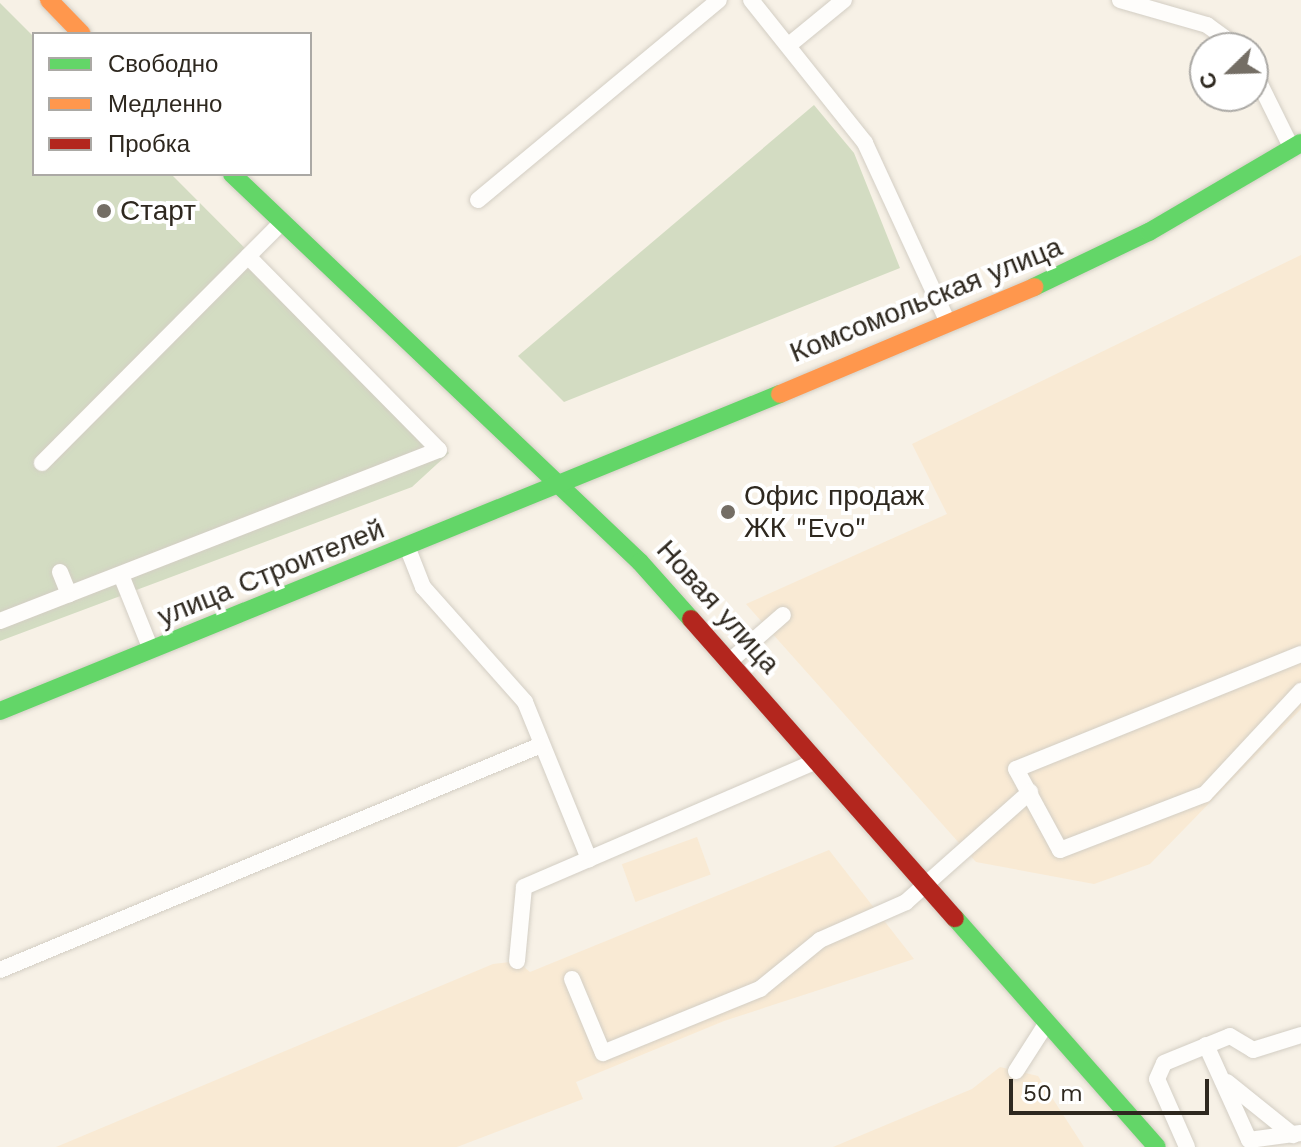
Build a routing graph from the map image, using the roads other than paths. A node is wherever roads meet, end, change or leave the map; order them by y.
1 (49, 0) edge
2 (719, 0) edge
3 (751, 0) edge
4 (844, 0) edge
5 (1120, 0) edge
6 (80, 32) edge
7 (1217, 32) edge
8 (789, 45) junction
9 (1269, 98) edge
10 (1296, 146) edge
11 (234, 176) edge
12 (478, 200) dead end
13 (284, 221) junction
14 (248, 256) junction
15 (948, 325) junction
16 (927, 333) junction
17 (934, 352) dead end
18 (42, 463) dead end
19 (560, 482) junction
20 (408, 549) junction
21 (60, 572) dead end
22 (121, 575) junction
23 (69, 594) junction
24 (783, 615) dead end
25 (0, 621) edge
26 (152, 651) junction
27 (1301, 654) edge
28 (730, 661) junction
29 (1301, 691) edge
30 (0, 711) edge
31 (541, 745) junction
32 (819, 760) junction
33 (1030, 792) junction
34 (589, 859) junction
35 (931, 886) junction
36 (517, 961) dead end
37 (0, 970) edge
38 (572, 979) dead end
39 (1050, 1020) junction
40 (1301, 1035) edge
41 (1206, 1045) junction
42 (1016, 1071) dead end
43 (1227, 1082) junction
44 (1127, 1113) junction
45 (1297, 1134) edge
46 (1142, 1147) edge
47 (1157, 1147) edge
48 (1187, 1147) edge

1 - 6 street
2 - 12 lane
3 - 8 lane
4 - 8 lane
5 - 7 lane
8 - 15 lane
9 - 10 lane
10 - 15 street, Комсомольская улица
11 - 13 street, Новая улица
13 - 14 lane
13 - 19 street, Новая улица
14 - 18 lane
14 - 22 lane
15 - 16 street, Комсомольская улица
16 - 17 lane
16 - 19 street, Комсомольская улица
19 - 20 street, улица Строителей
19 - 28 street, Новая улица
20 - 26 street, улица Строителей
20 - 31 lane
21 - 23 lane
22 - 23 lane
22 - 26 lane
23 - 25 lane
24 - 28 lane
26 - 30 street, улица Строителей
27 - 33 lane
28 - 32 street, Новая улица
29 - 33 lane
31 - 34 lane
31 - 37 lane
32 - 34 lane
32 - 35 street, Новая улица
33 - 35 lane
34 - 36 lane
35 - 38 lane
35 - 39 street, Новая улица
39 - 42 lane
39 - 44 street, Новая улица
40 - 41 lane
41 - 43 lane
41 - 48 lane
43 - 45 lane
43 - 45 lane
44 - 46 street
44 - 47 street

